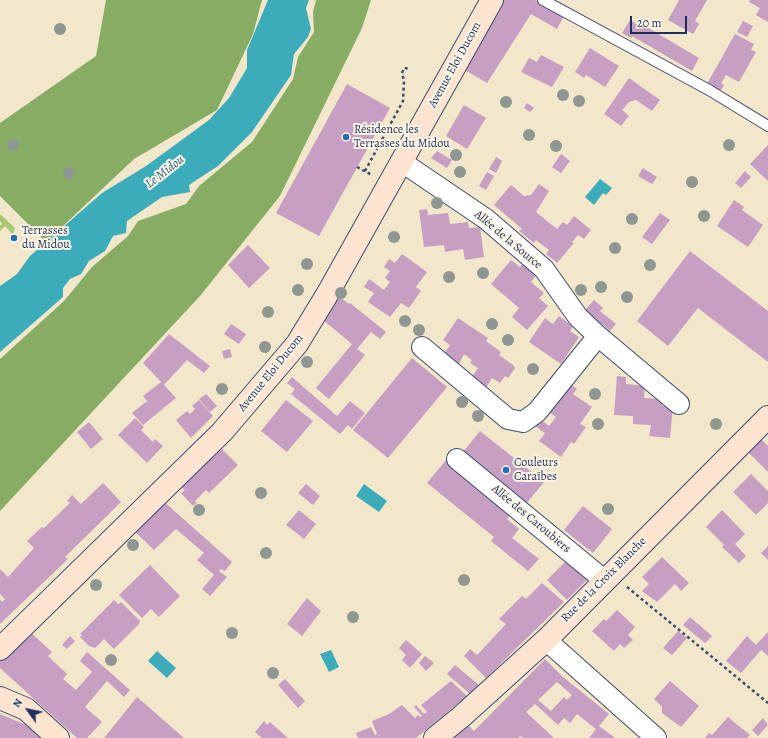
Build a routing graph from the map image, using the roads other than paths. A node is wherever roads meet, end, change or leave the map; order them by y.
1 (492, 0) edge
2 (543, 0) edge
3 (768, 126) edge
4 (402, 162) junction
5 (598, 336) junction
6 (422, 347) dead end
7 (679, 404) dead end
8 (768, 417) edge
9 (457, 459) dead end
10 (614, 582) junction
11 (546, 640) junction
12 (0, 649) edge
13 (0, 698) edge
14 (58, 738) edge
15 (435, 738) edge
16 (656, 738) edge

1 - 4 street, Avenue Eloi Ducom
2 - 3 lane
4 - 5 street, Allée de la Source
4 - 12 street, Avenue Eloi Ducom
5 - 6 street
5 - 7 street, Allée de la Source
8 - 10 street, Rue de la Croix Blanche
9 - 10 street, Allée des Caroubiers
10 - 11 street, Rue de la Croix Blanche
11 - 15 street, Rue de la Croix Blanche
11 - 16 street
13 - 14 street

